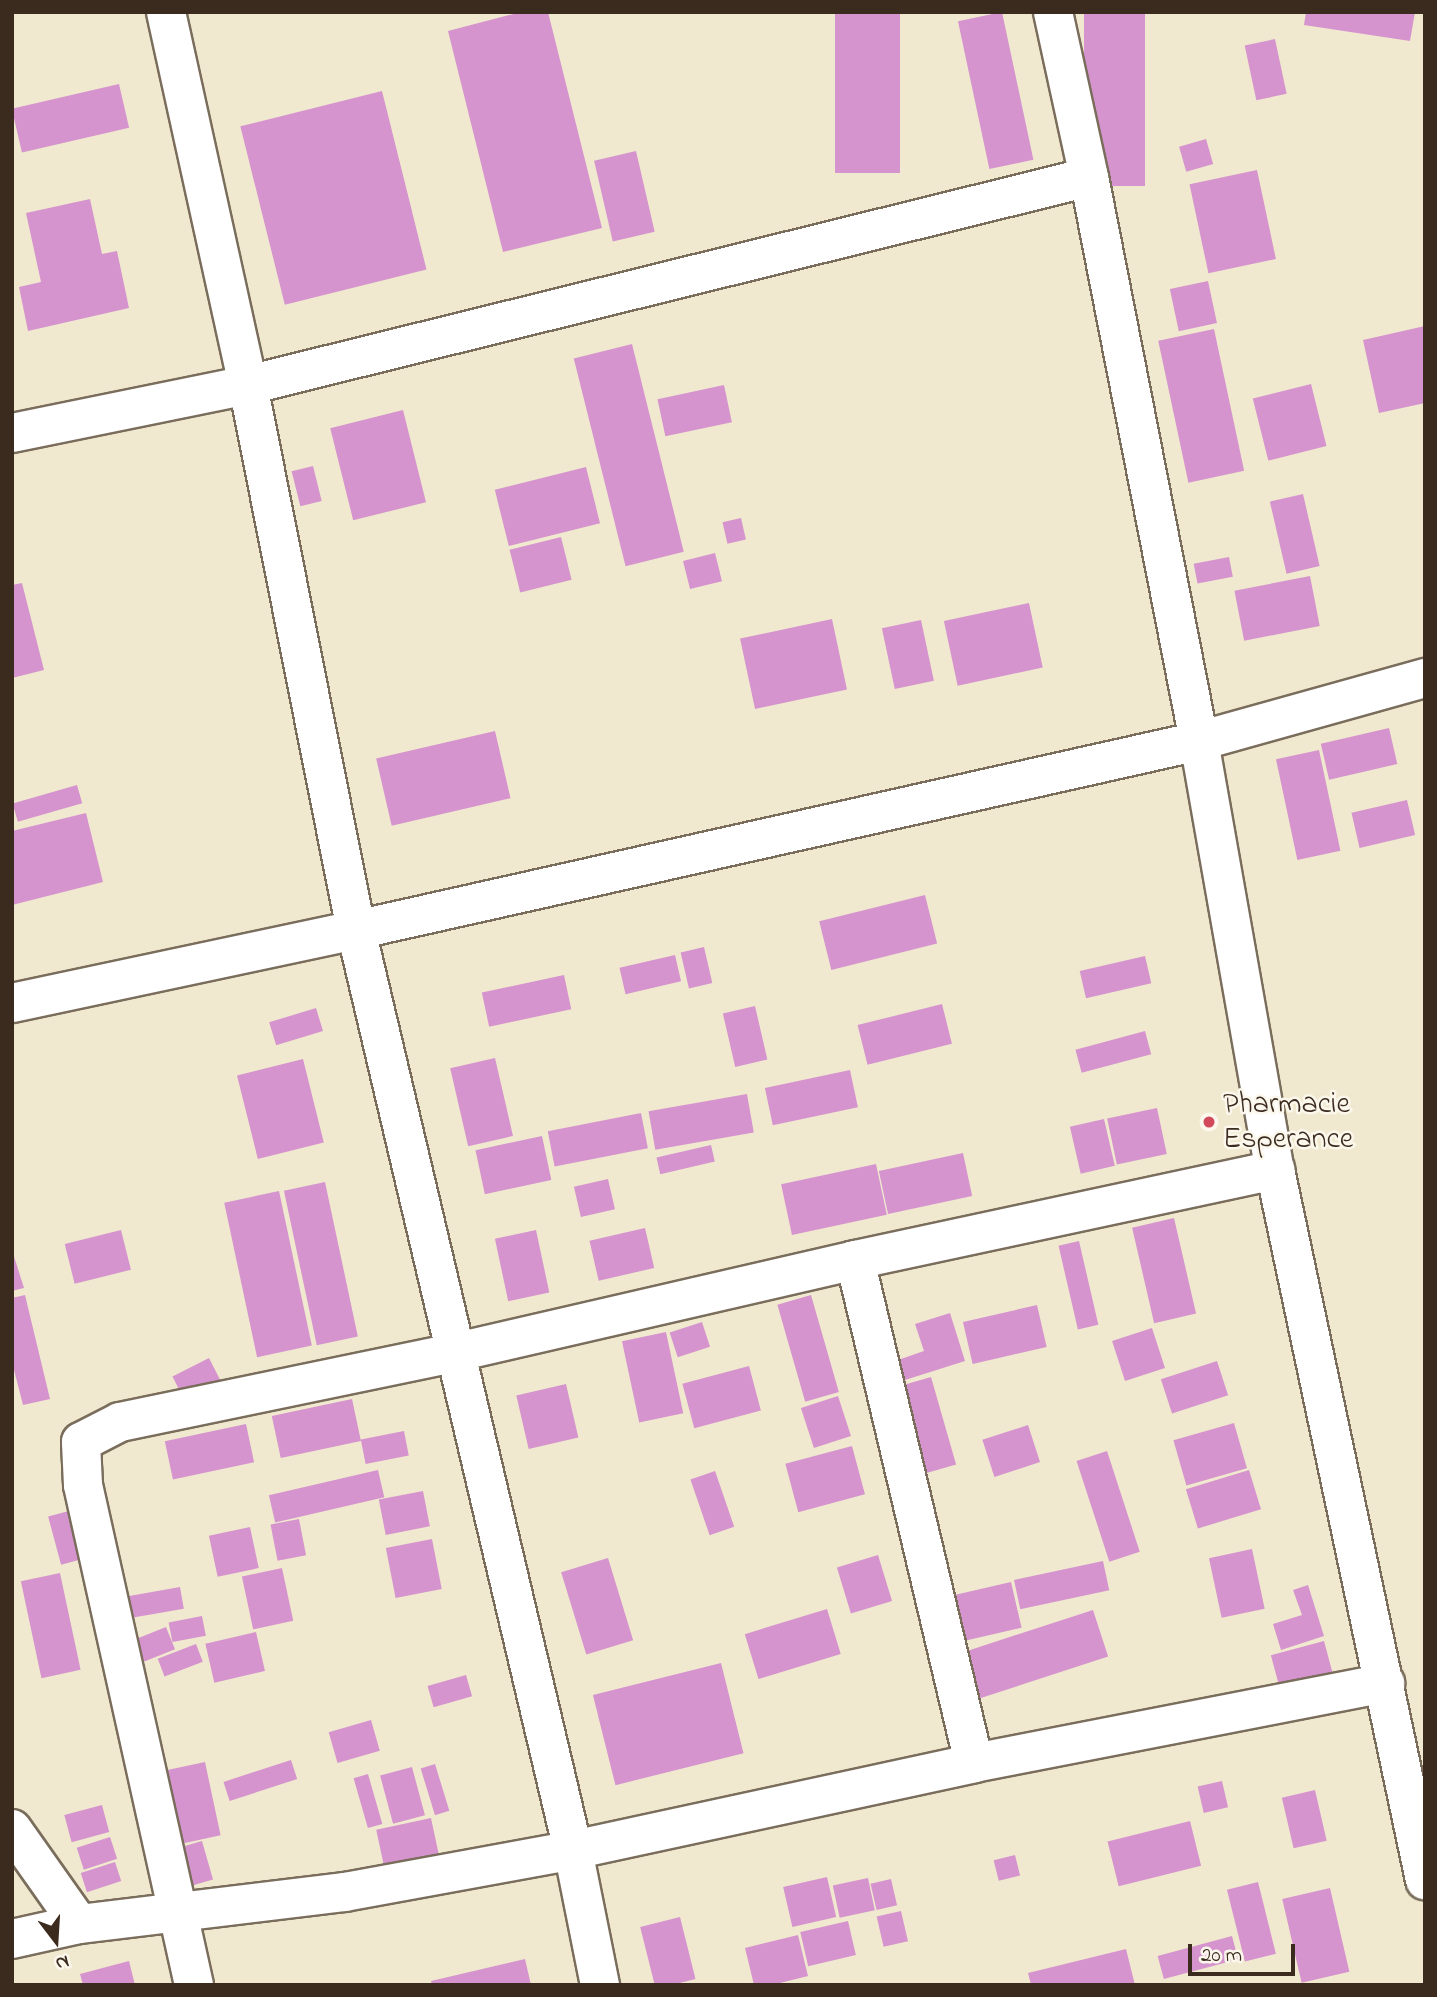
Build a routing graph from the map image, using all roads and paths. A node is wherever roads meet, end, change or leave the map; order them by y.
1 (166, 12) edge
2 (1053, 12) edge
3 (1089, 177) junction
4 (248, 385) junction
5 (12, 433) edge
6 (1425, 678) edge
7 (1199, 741) junction
8 (356, 930) junction
9 (12, 1003) edge
10 (1275, 1170) junction
11 (855, 1260) junction
12 (457, 1352) junction
13 (1385, 1683) junction
14 (1411, 1737) edge
15 (974, 1763) junction
16 (12, 1829) edge
17 (573, 1850) junction
18 (1425, 1880) edge
19 (177, 1914) junction
20 (79, 1924) junction
21 (12, 1939) edge
22 (194, 1985) edge
23 (600, 1985) edge

1 - 4 street
2 - 3 street
3 - 4 street
3 - 7 street
4 - 5 street
4 - 8 street
6 - 7 street
7 - 8 street
7 - 10 street
8 - 9 street
8 - 12 street
10 - 11 street
10 - 13 street
11 - 12 street
11 - 15 street
12 - 17 street
12 - 19 street
13 - 14 street
13 - 15 street
14 - 18 street
15 - 17 street
16 - 20 street
17 - 19 street
17 - 23 street
19 - 20 street
19 - 22 street
20 - 21 street

